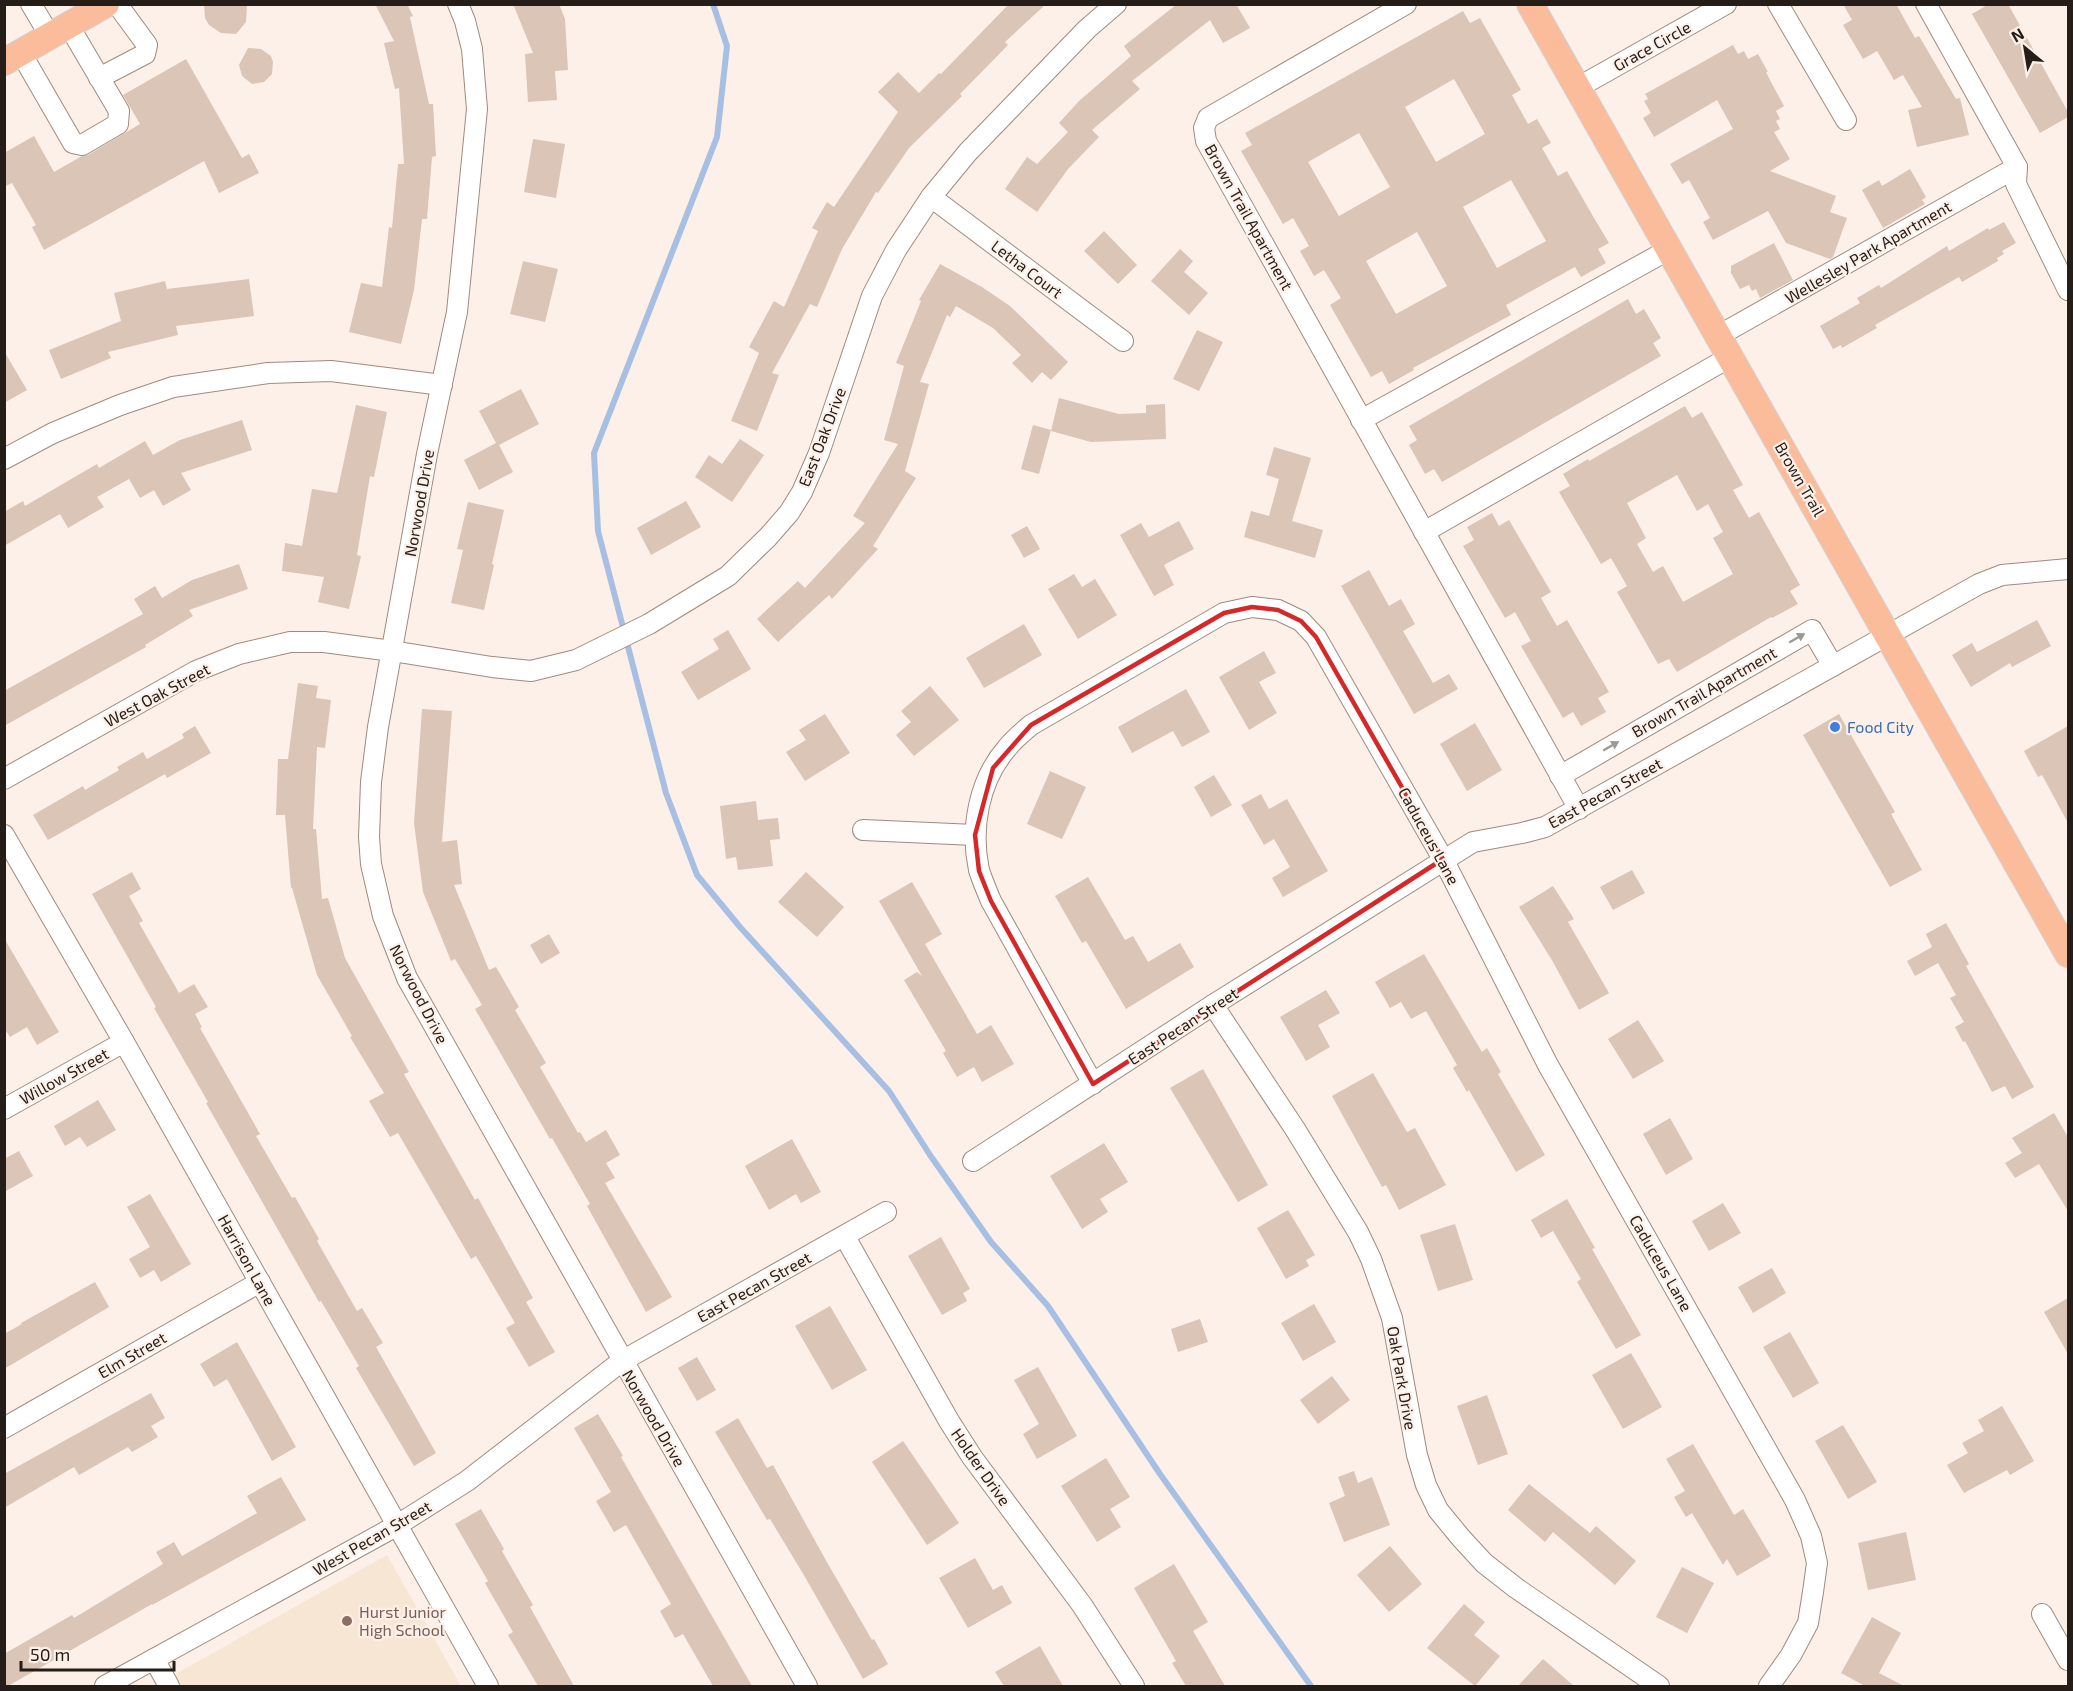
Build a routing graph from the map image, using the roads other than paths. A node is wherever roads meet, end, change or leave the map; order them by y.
1 (31, 4) edge
2 (106, 4) edge
3 (117, 4) edge
4 (458, 4) edge
5 (1116, 4) edge
6 (1406, 4) edge
7 (1530, 4) edge
8 (1726, 4) edge
9 (1778, 4) edge
10 (1926, 4) edge
11 (59, 31) junction
12 (13, 58) edge
13 (99, 78) junction
14 (1577, 88) junction
15 (1846, 120) dead end
16 (2017, 167) junction
17 (931, 197) junction
18 (1670, 249) junction
19 (2068, 290) edge
20 (1122, 341) dead end
21 (1724, 347) junction
22 (442, 385) junction
23 (1361, 420) junction
24 (4, 459) edge
25 (1424, 532) junction
26 (2068, 569) edge
27 (1889, 634) junction
28 (392, 651) junction
29 (1833, 666) junction
30 (1560, 776) junction
31 (4, 779) edge
32 (1579, 810) junction
33 (863, 830) dead end
34 (4, 835) edge
35 (975, 835) junction
36 (1443, 859) junction
37 (2068, 954) edge
38 (1214, 1005) junction
39 (124, 1042) junction
40 (1093, 1084) junction
41 (4, 1109) edge
42 (973, 1161) dead end
43 (886, 1212) dead end
44 (844, 1237) junction
45 (260, 1282) junction
46 (622, 1361) junction
47 (4, 1428) edge
48 (396, 1526) junction
49 (2042, 1614) dead end
50 (154, 1659) junction
51 (2068, 1660) edge
52 (105, 1686) edge
53 (169, 1686) edge
54 (488, 1686) edge
55 (807, 1686) edge
56 (1134, 1686) edge
57 (1659, 1686) edge
58 (1769, 1686) edge

1 - 11 street
2 - 11 main road
3 - 13 street
4 - 22 street, Norwood Drive
5 - 17 street, East Oak Drive
6 - 23 street, Brown Trail Apartment
7 - 14 main road, Brown Trail
8 - 14 street, Grace Circle
9 - 15 street
10 - 16 street
11 - 12 main road
11 - 13 street
12 - 13 street
14 - 18 main road, Brown Trail
16 - 19 street
16 - 21 street, Wellesley Park Apartment
17 - 20 street, Letha Court
17 - 28 street, East Oak Drive
18 - 21 main road, Brown Trail
18 - 23 street
21 - 25 street
21 - 27 main road, Brown Trail
22 - 24 street
22 - 28 street, Norwood Drive
23 - 25 street, Brown Trail Apartment
25 - 30 street, Brown Trail Apartment
26 - 27 street, East Pecan Street
27 - 29 street, East Pecan Street
27 - 37 main road, Brown Trail
28 - 31 street, West Oak Street
28 - 46 street, Norwood Drive
30 -> 29 street, Brown Trail Apartment
29 - 32 street, East Pecan Street
30 - 32 street, Brown Trail Apartment
32 - 36 street, East Pecan Street
33 - 35 street
34 - 39 street, Harrison Lane
35 - 36 street, Caduceus Lane
35 - 40 street, Caduceus Lane
36 - 38 street, East Pecan Street
36 - 58 street, Caduceus Lane
38 - 40 street, East Pecan Street
38 - 57 street, Oak Park Drive
39 - 41 street, Willow Street
39 - 45 street, Harrison Lane
40 - 42 street, East Pecan Street
43 - 44 street, East Pecan Street
44 - 46 street, East Pecan Street
44 - 56 street, Holder Drive
45 - 47 street, Elm Street
45 - 48 street, Harrison Lane
46 - 48 street, West Pecan Street
46 - 55 street, Norwood Drive
48 - 50 street, West Pecan Street
48 - 54 street, Harrison Lane
49 - 51 street
50 - 52 street, West Pecan Street
50 - 53 street

